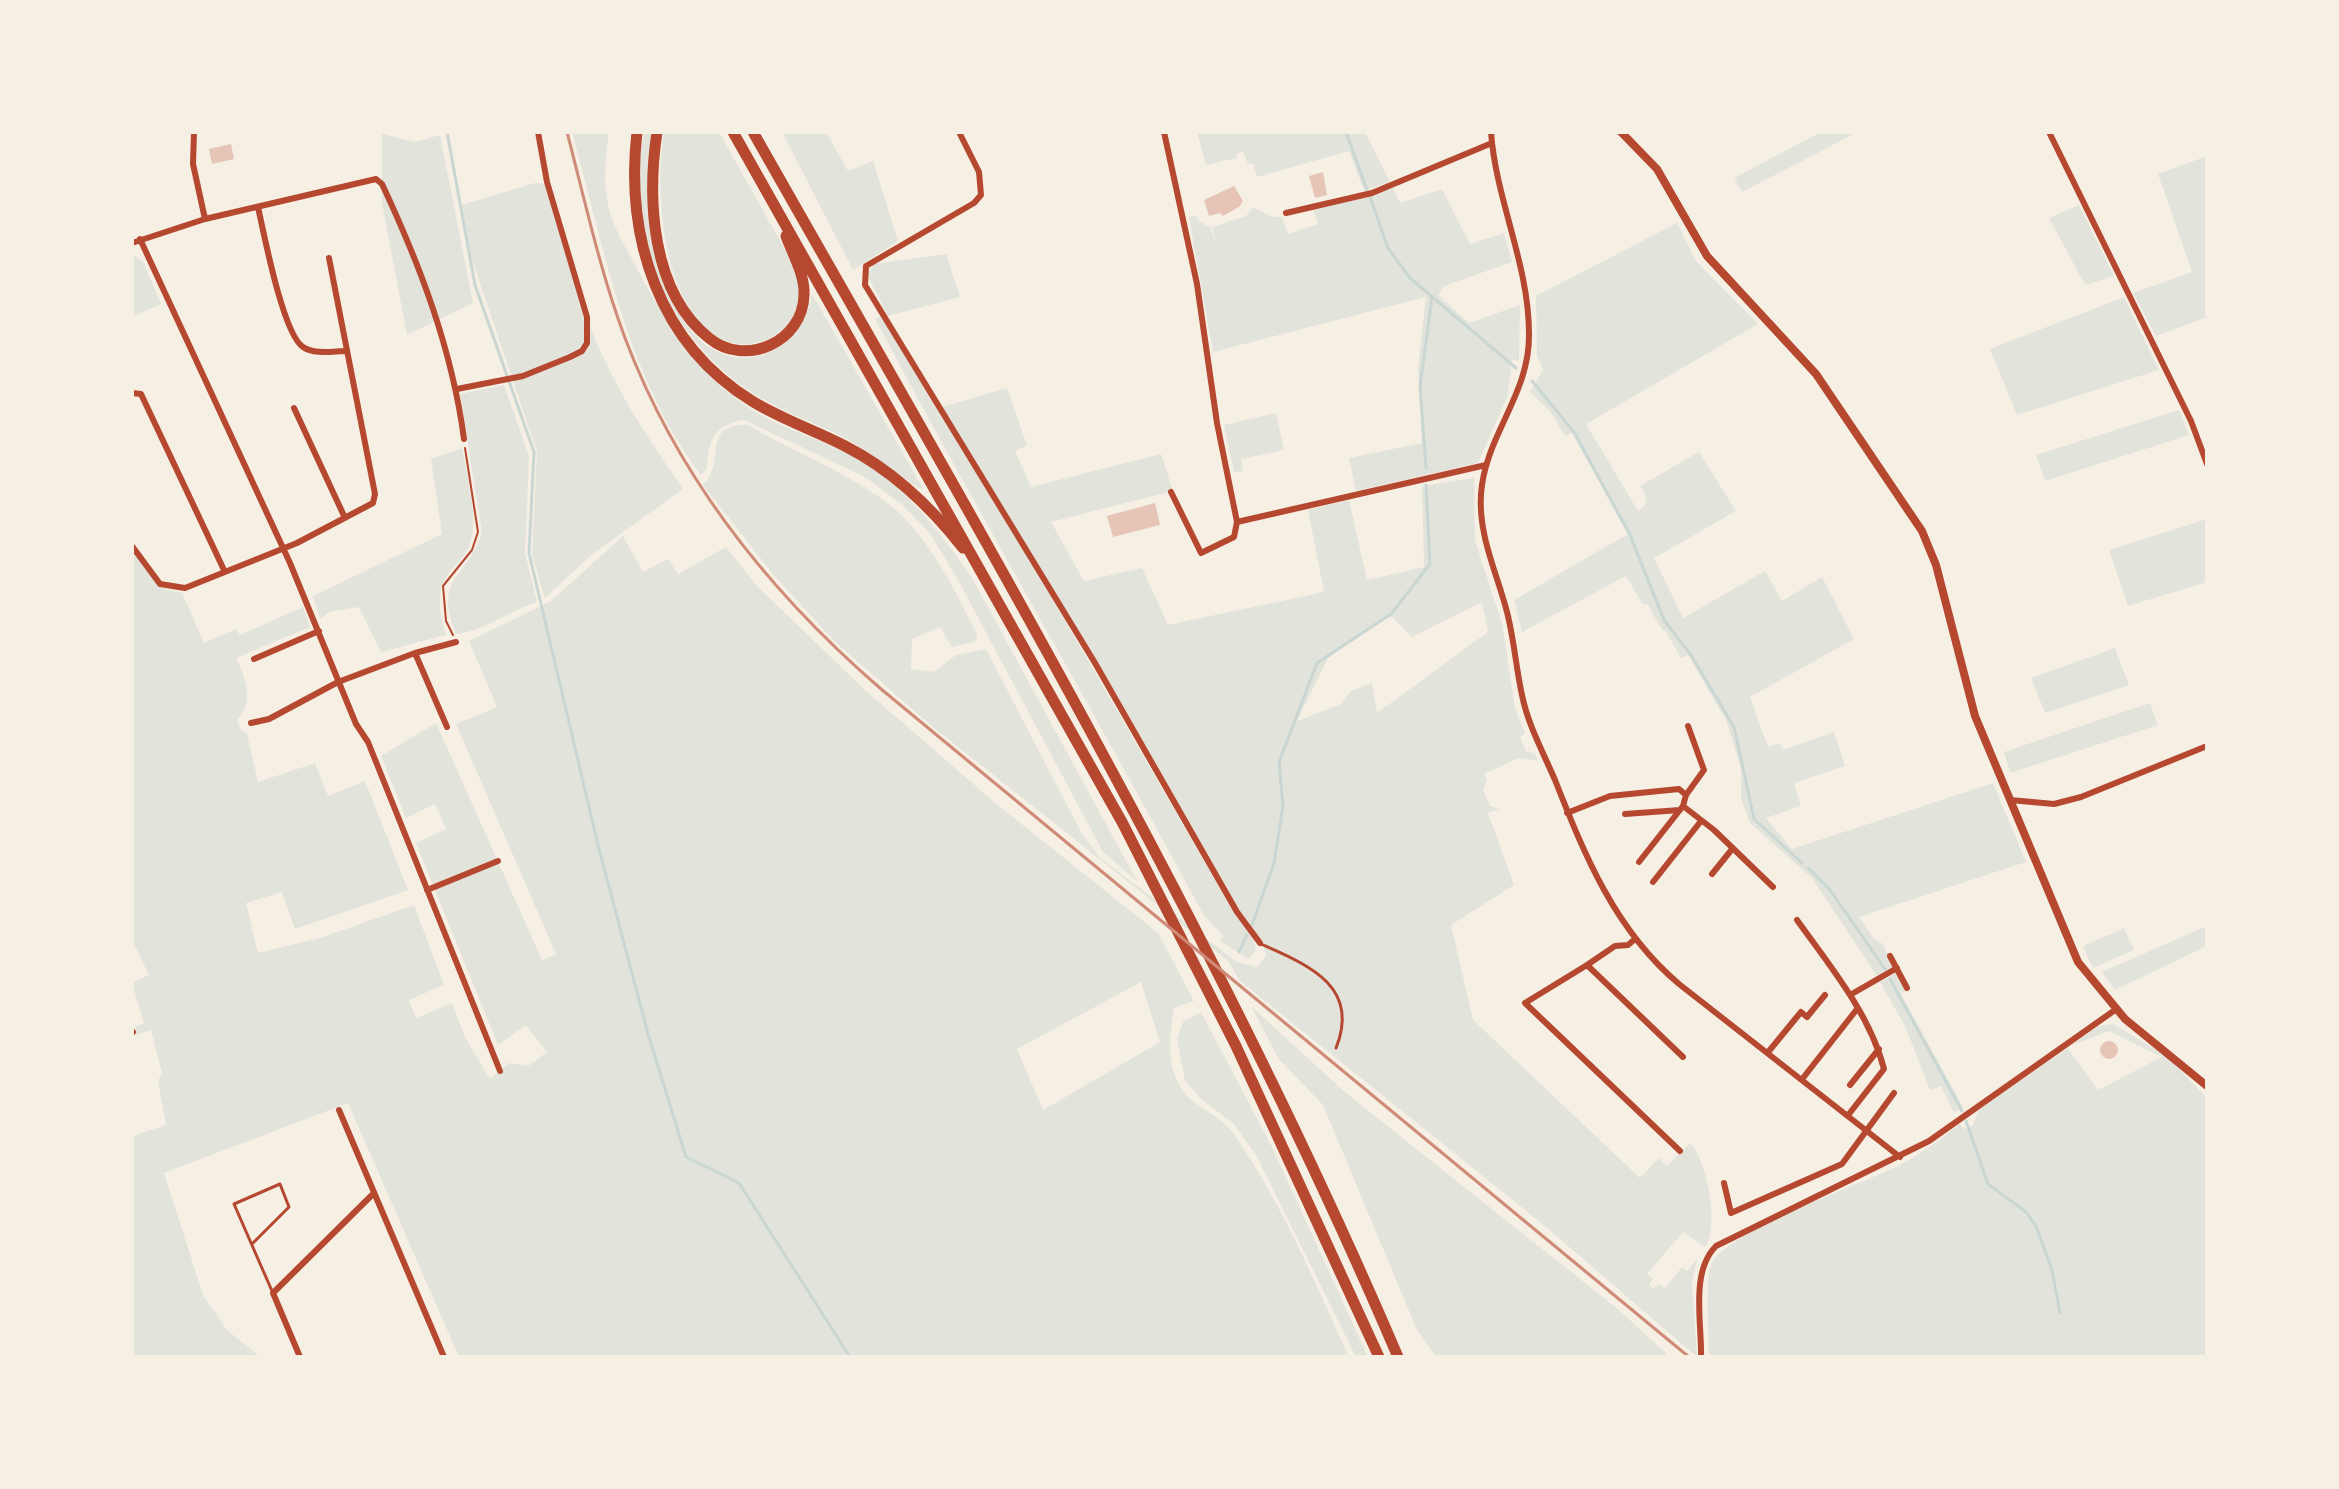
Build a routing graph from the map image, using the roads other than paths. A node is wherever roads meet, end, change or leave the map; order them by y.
1 (194, 132) edge
2 (538, 132) edge
3 (637, 132) edge
4 (657, 132) edge
5 (733, 132) edge
6 (753, 132) edge
7 (763, 132) edge
8 (959, 132) edge
9 (1164, 132) edge
10 (1491, 132) edge
11 (1621, 132) edge
12 (2049, 132) edge
13 (1492, 143) junction
14 (778, 176) junction
15 (769, 195) junction
16 (258, 207) junction
17 (1286, 213) dead end
18 (205, 219) junction
19 (140, 239) junction
20 (132, 243) edge
21 (329, 258) dead end
22 (346, 351) junction
23 (457, 389) junction
24 (132, 393) edge
25 (294, 408) dead end
26 (464, 439) road end
27 (2207, 464) edge
28 (1486, 465) junction
29 (1171, 492) dead end
30 (345, 518) junction
31 (1237, 522) junction
32 (132, 546) edge
33 (283, 549) junction
34 (224, 570) junction
35 (987, 579) junction
36 (319, 631) junction
37 (456, 642) road end
38 (415, 653) junction
39 (254, 659) dead end
40 (338, 682) junction
41 (251, 723) dead end
42 (1688, 726) dead end
43 (447, 727) dead end
44 (2207, 746) edge
45 (1686, 795) junction
46 (2009, 800) junction
47 (1681, 808) junction
48 (1567, 813) junction
49 (1625, 814) dead end
50 (1701, 821) junction
51 (1733, 848) junction
52 (498, 861) dead end
53 (1639, 862) dead end
54 (1712, 874) dead end
55 (1653, 882) dead end
56 (1773, 887) dead end
57 (427, 890) junction
58 (1797, 920) dead end
59 (1635, 939) junction
60 (1260, 943) joint
61 (1890, 956) dead end
62 (1587, 965) junction
63 (1897, 968) junction
64 (1907, 988) dead end
65 (1825, 995) dead end
66 (1850, 995) junction
67 (1857, 1009) junction
68 (2115, 1010) junction
69 (1336, 1048) dead end
70 (1879, 1049) junction
71 (1769, 1051) junction
72 (1683, 1057) dead end
73 (500, 1071) dead end
74 (1803, 1078) junction
75 (1850, 1085) dead end
76 (2207, 1086) edge
77 (1894, 1093) dead end
78 (339, 1110) dead end
79 (1849, 1114) junction
80 (1868, 1129) junction
81 (1680, 1151) dead end
82 (1900, 1157) junction
83 (1724, 1183) dead end
84 (374, 1193) junction
85 (252, 1244) junction
86 (273, 1293) junction
87 (300, 1357) edge
88 (444, 1357) edge
89 (1379, 1357) edge
90 (1398, 1357) edge
91 (1701, 1357) edge

1 - 18 street
2 - 23 street
3 - 35 highway
4 - 15 highway
5 - 15 highway
6 - 14 highway
7 - 14 highway
8 - 60 street
9 - 31 street
10 - 13 street
11 - 46 street
12 - 27 street
13 - 17 street
13 - 28 street
14 - 90 highway
15 - 35 highway
16 - 18 street
16 - 22 street
16 - 23 street
18 - 19 street
19 - 20 street
19 - 33 street
21 - 22 street
22 - 30 street
23 - 26 street
24 - 34 street
25 - 30 street
28 - 31 street
28 - 48 street
29 - 31 street
30 - 33 street
32 - 34 street
33 - 34 street
33 - 36 street
35 - 89 highway
36 - 39 street
36 - 40 street
37 - 38 street
38 - 40 street
38 - 43 street
40 - 41 street
40 - 57 street
42 - 45 street
44 - 46 street
45 - 47 street
45 - 48 street
46 - 68 street
47 - 49 street
47 - 50 street
47 - 53 street
48 - 59 street
50 - 51 street
50 - 55 street
51 - 54 street
51 - 56 street
52 - 57 street
57 - 73 street
58 - 66 street
59 - 62 street
59 - 71 street
60 - 69 lane
61 - 63 street
62 - 72 street
62 - 81 street
63 - 64 street
63 - 66 street
65 - 71 street
66 - 67 street
67 - 70 street
67 - 74 street
68 - 76 street
68 - 82 street
70 - 75 street
70 - 79 street
71 - 74 street
74 - 79 street
77 - 80 street
78 - 84 street
79 - 80 street
80 - 82 street
80 - 83 street
82 - 91 street
84 - 86 street
84 - 88 street
85 - 85 lane
85 - 86 lane
86 - 87 street

